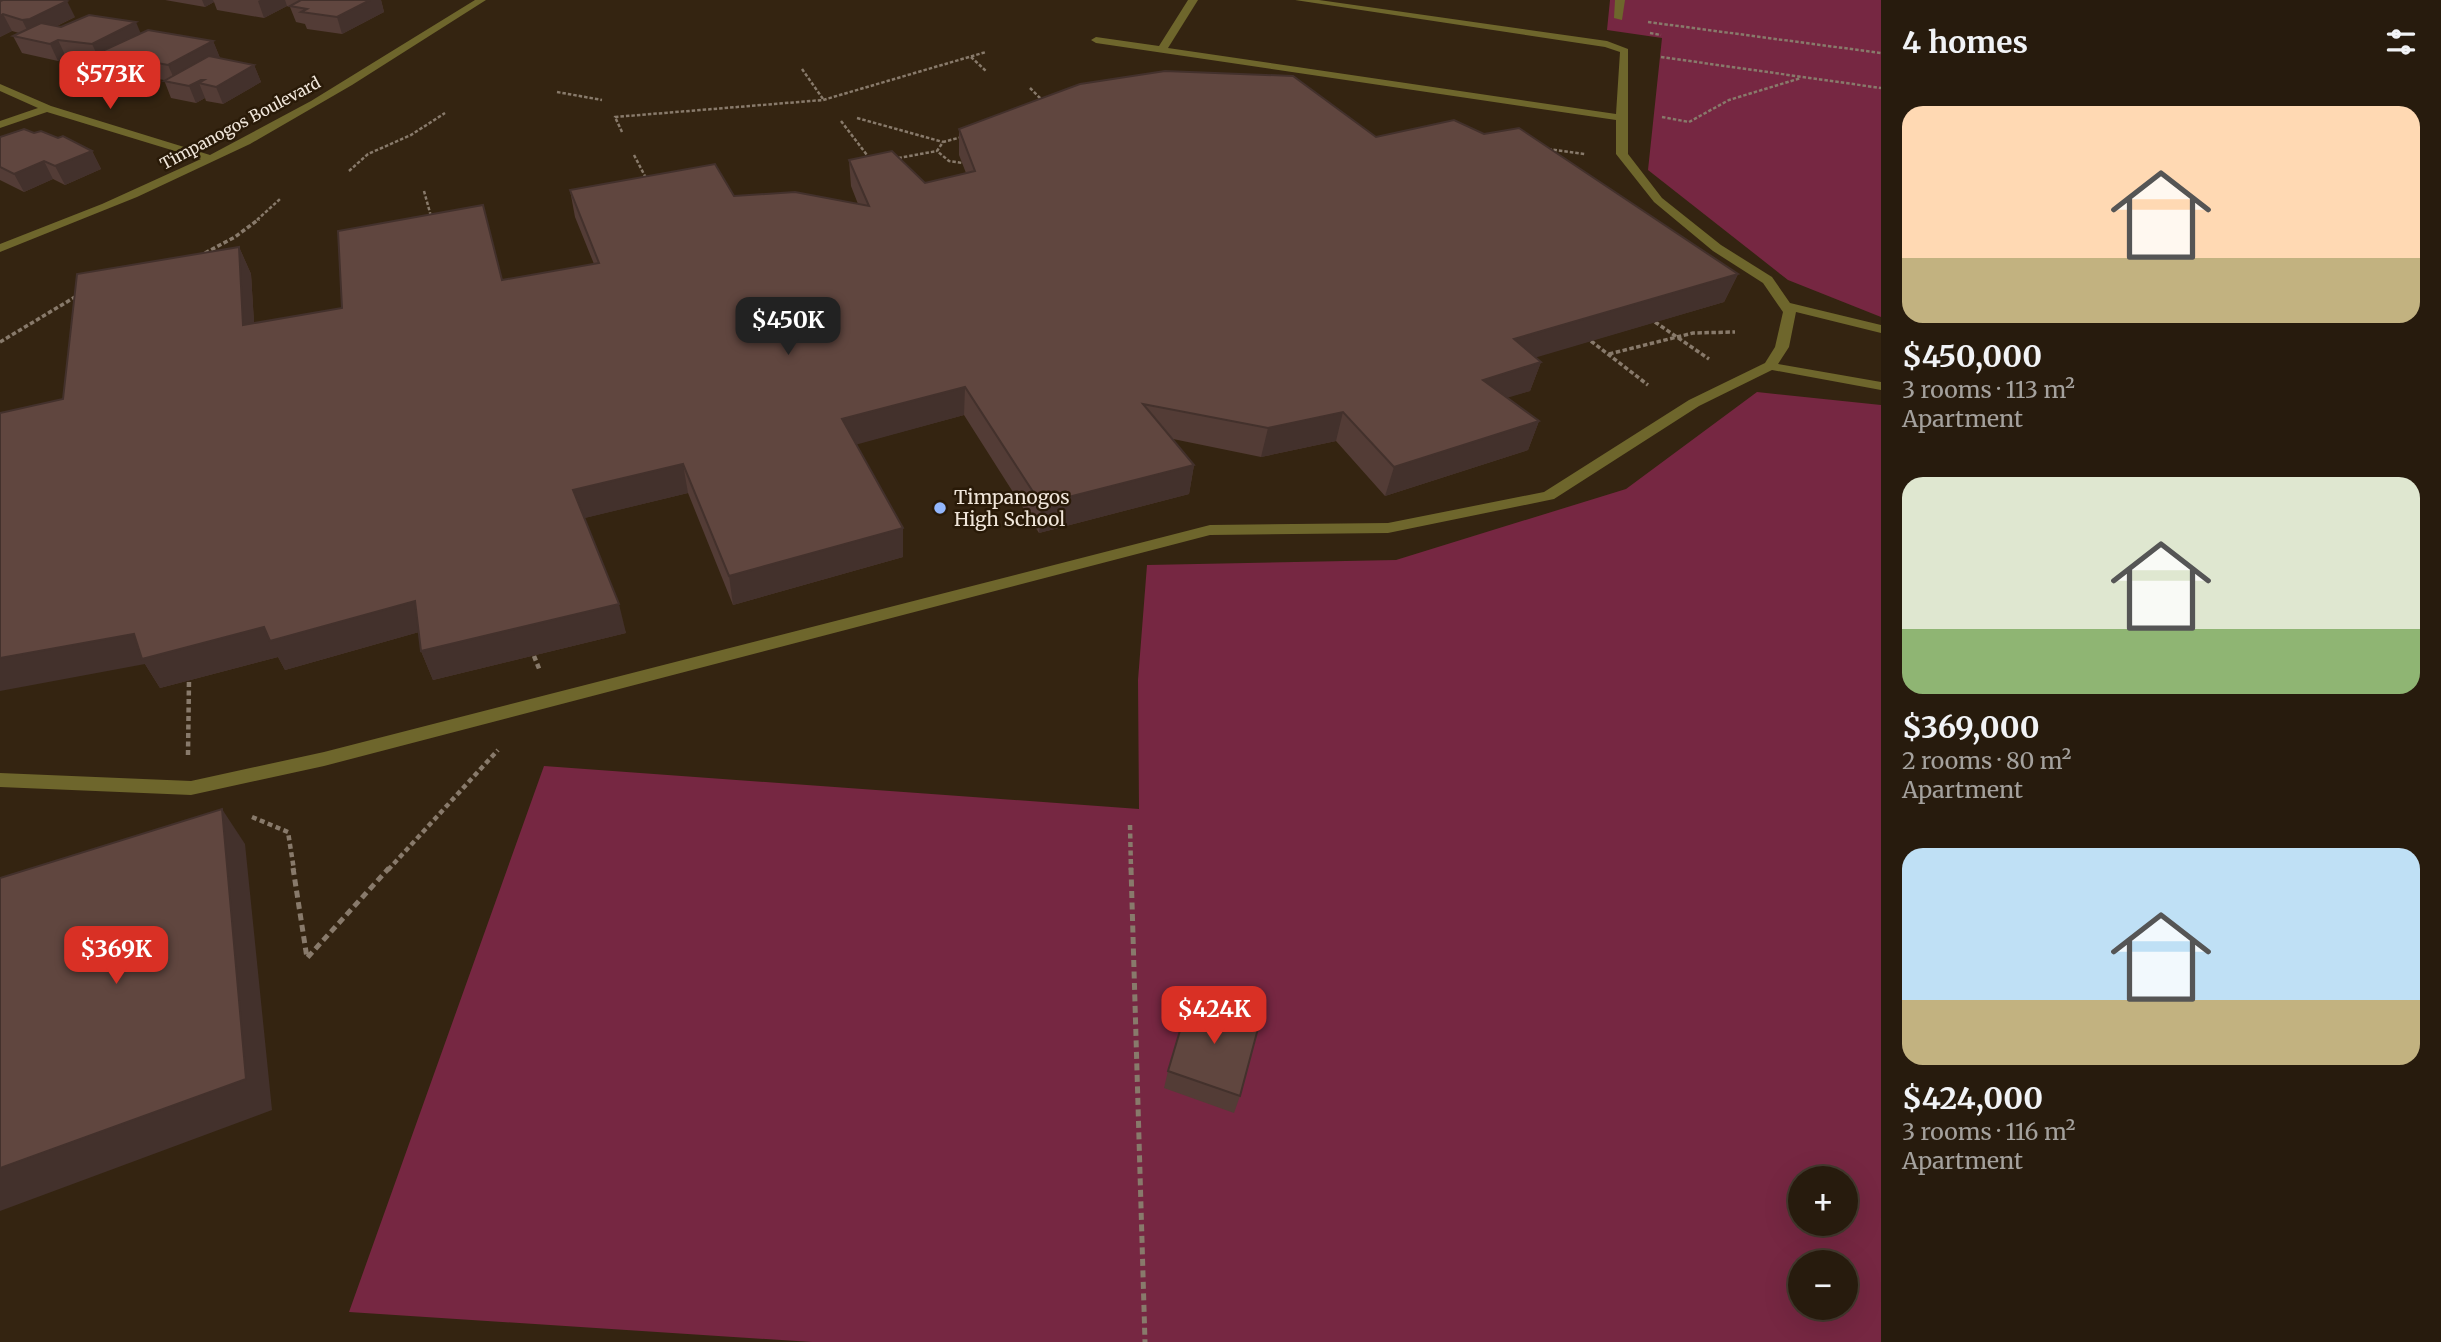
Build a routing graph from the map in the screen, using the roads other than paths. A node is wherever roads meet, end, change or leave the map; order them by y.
1 (481, 0) edge
2 (1193, 0) edge
3 (1300, 0) edge
4 (1620, 0) edge
5 (1619, 18) road end
6 (1096, 40) dead end
7 (1162, 50) junction
8 (0, 87) edge
9 (47, 108) junction
10 (1621, 118) junction
11 (0, 125) edge
12 (211, 159) junction
13 (0, 248) edge
14 (1787, 306) junction
15 (1881, 329) edge
16 (1770, 366) junction
17 (1881, 386) edge
18 (0, 780) edge

1 - 12 street, Timpanogos Boulevard
2 - 7 street
3 - 10 street
4 - 5 street
6 - 7 street
7 - 10 street
8 - 9 street
9 - 11 street
9 - 12 street
10 - 14 street
12 - 13 street, Timpanogos Boulevard
14 - 15 street
14 - 16 street
16 - 17 street
16 - 18 street

